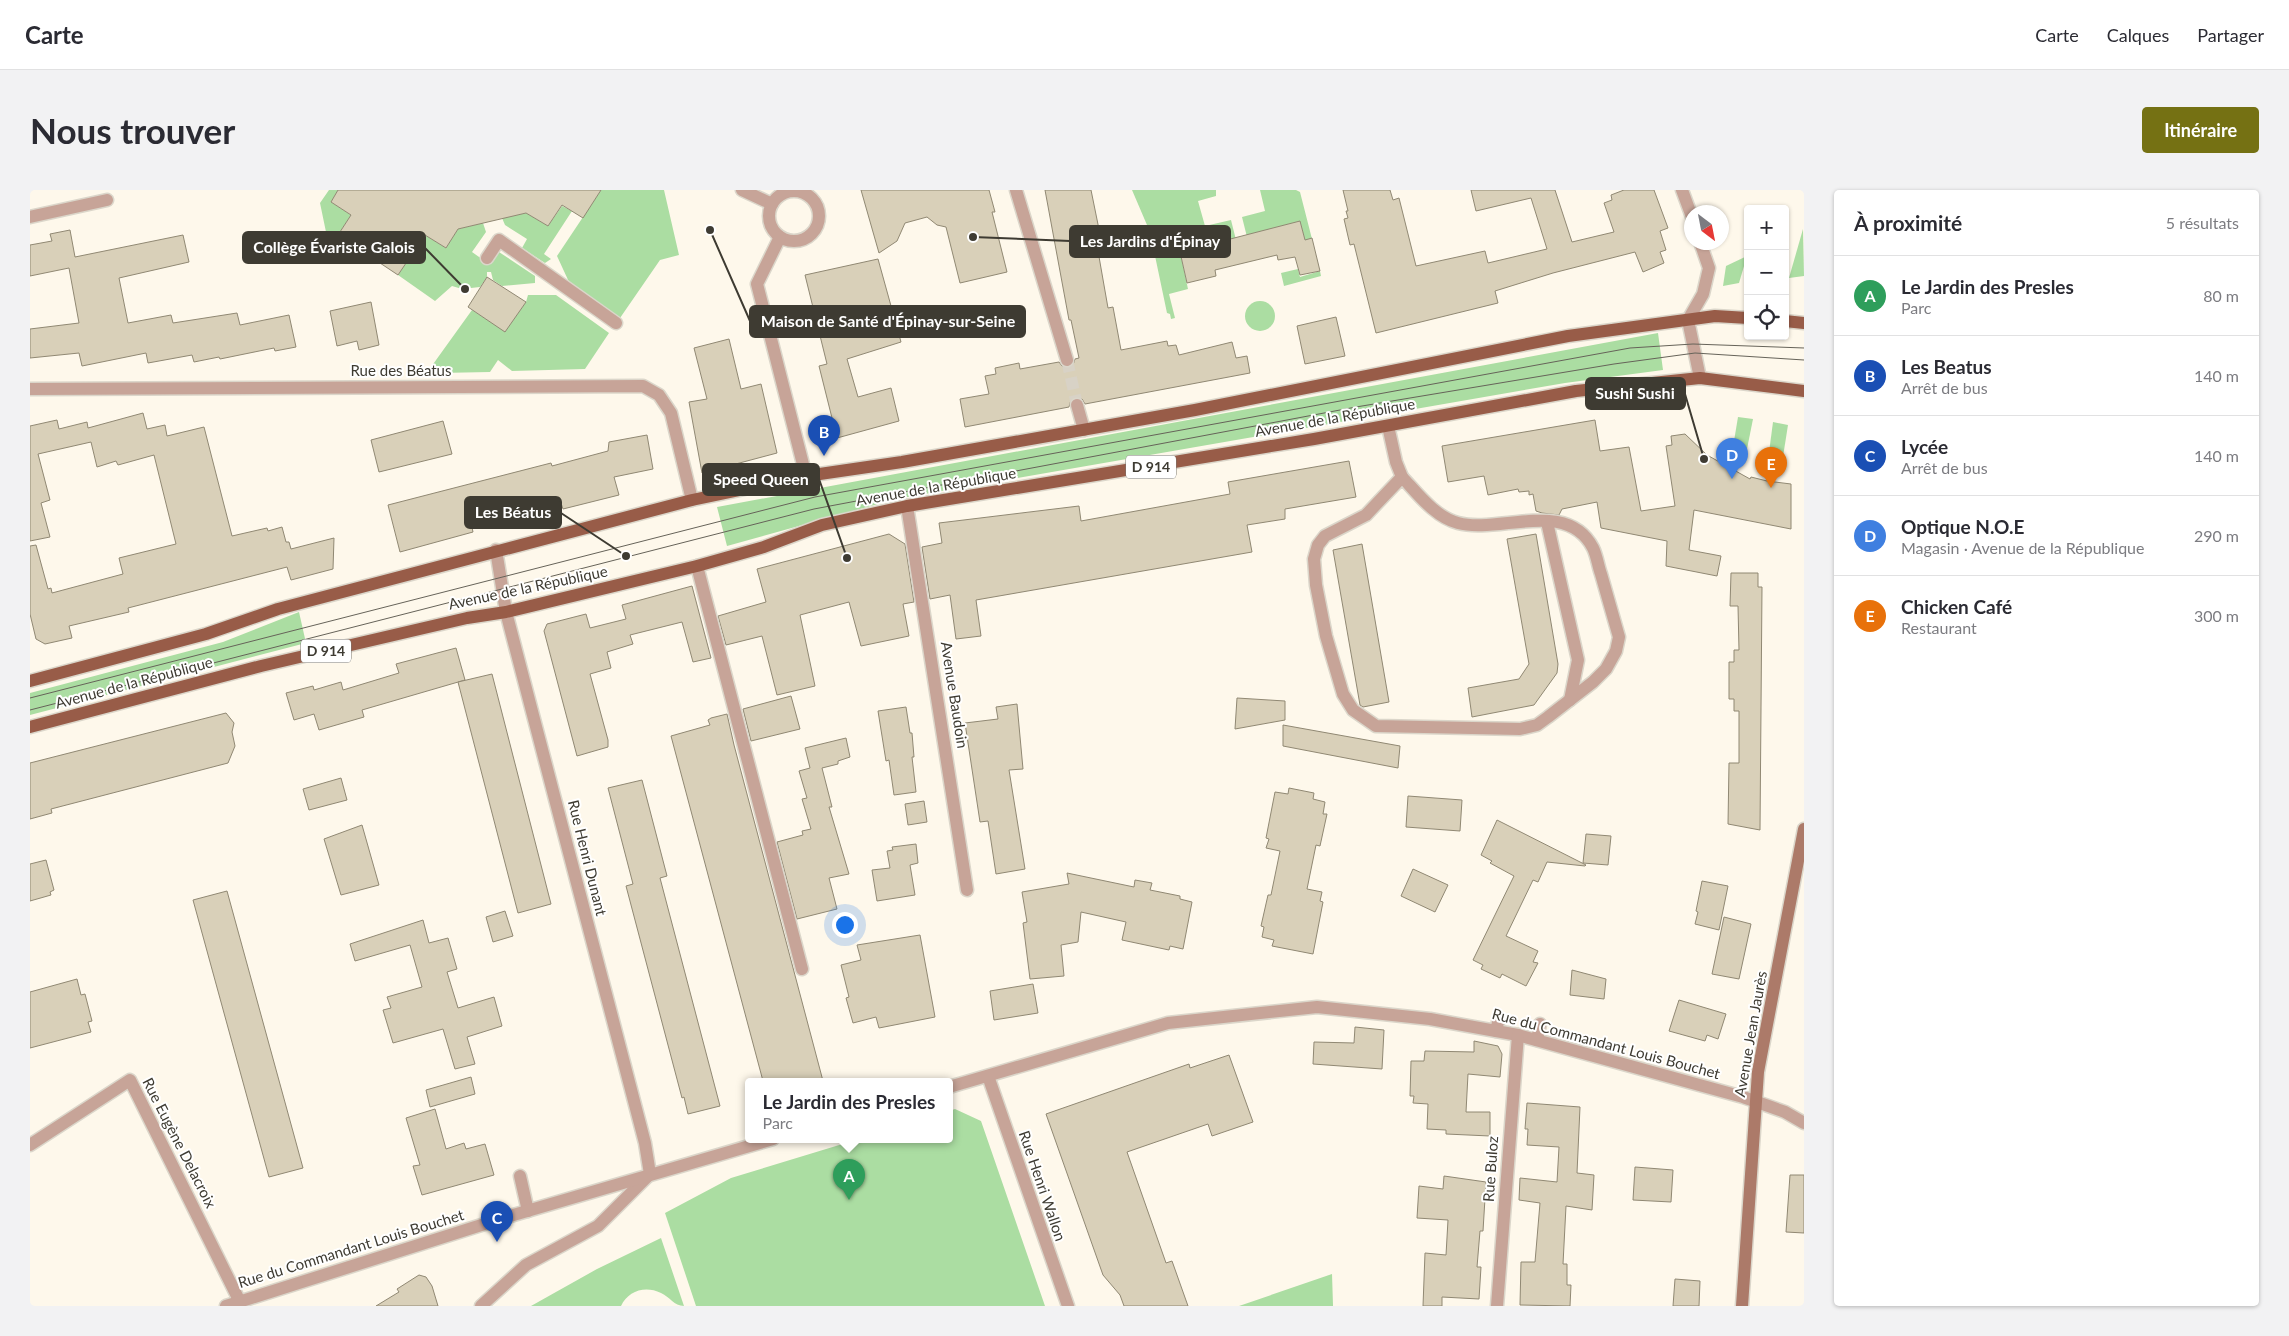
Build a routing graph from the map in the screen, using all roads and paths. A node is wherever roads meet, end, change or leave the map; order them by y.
1 (742, 190) edge
2 (823, 190) edge
3 (1016, 190) edge
4 (1682, 190) edge
5 (814, 199) junction
6 (107, 200) dead end
7 (772, 204) junction
8 (1688, 205) edge
9 (30, 217) edge
10 (780, 237) junction
11 (1703, 250) edge
12 (487, 258) dead end
13 (1744, 318) edge
14 (1688, 320) junction
15 (1789, 321) edge
16 (616, 322) dead end
17 (1804, 323) edge
18 (1067, 360) tunnel mouth
19 (1700, 378) junction
20 (30, 389) edge
21 (1804, 391) edge
22 (1077, 405) tunnel mouth
23 (1388, 426) junction
24 (1084, 430) junction
25 (806, 476) junction
26 (1402, 477) junction
27 (692, 500) junction
28 (907, 506) junction
29 (1548, 522) junction
30 (496, 550) junction
31 (697, 566) junction
32 (506, 612) junction
33 (30, 681) edge
34 (1570, 700) junction
35 (30, 726) edge
36 (1804, 829) edge
37 (967, 890) dead end
38 (802, 969) dead end
39 (1499, 1018) dead end
40 (1540, 1024) dead end
41 (1496, 1031) junction
42 (1518, 1035) junction
43 (1537, 1040) junction
44 (988, 1076) junction
45 (953, 1086) edge
46 (1756, 1102) junction
47 (1804, 1123) edge
48 (759, 1143) edge
49 (30, 1145) edge
50 (650, 1174) junction
51 (520, 1176) dead end
52 (528, 1211) junction
53 (239, 1300) junction
54 (226, 1306) edge
55 (481, 1306) edge
56 (1068, 1306) edge
57 (1497, 1306) edge
58 (1742, 1306) edge

1 - 7 street
2 - 5 street
3 - 18 street
4 - 8 street
5 - 7 street
5 - 10 street
6 - 9 street
7 - 10 street
10 - 25 street
11 - 14 street
12 - 16 street
13 - 14 main road, Avenue de la République
14 - 19 street
14 - 24 main road, Avenue de la République
15 - 17 main road
19 - 21 main road, Avenue de la République / D 914
19 - 23 main road, Avenue de la République / D 914
20 - 27 street, Rue des Béatus
22 - 24 street
23 - 26 street
23 - 28 main road, Avenue de la République / D 914
24 - 25 main road, Avenue de la République
25 - 27 main road, Avenue de la République
26 - 29 street
26 - 34 street
27 - 30 main road, Avenue de la République
28 - 31 main road, Avenue de la République / D 914
28 - 37 street, Avenue Baudoin
29 - 34 street
29 - 34 street
30 - 32 street, Rue Henri Dunant
30 - 33 main road, Avenue de la République
31 - 32 main road, Avenue de la République / D 914
31 - 38 street
32 - 35 main road, Avenue de la République / D 914
32 - 50 street, Rue Henri Dunant
36 - 46 street, Avenue Jean Jaurès
39 - 41 street
40 - 43 street
41 - 42 street, Rue du Commandant Louis Bouchet
41 - 44 street, Rue du Commandant Louis Bouchet
42 - 43 street, Rue du Commandant Louis Bouchet
42 - 57 street, Rue Buloz
43 - 46 street, Rue du Commandant Louis Bouchet
44 - 45 street, Rue du Commandant Louis Bouchet
44 - 56 street, Rue Henri Wallon
46 - 47 street, Rue du Commandant Louis Bouchet
46 - 58 street, Avenue Jean Jaurès
48 - 50 street, Rue du Commandant Louis Bouchet
49 - 53 street, Rue Eugène Delacroix
50 - 52 street, Rue du Commandant Louis Bouchet
50 - 55 street
51 - 52 street
52 - 53 street, Rue du Commandant Louis Bouchet
53 - 54 street, Rue du Commandant Louis Bouchet

